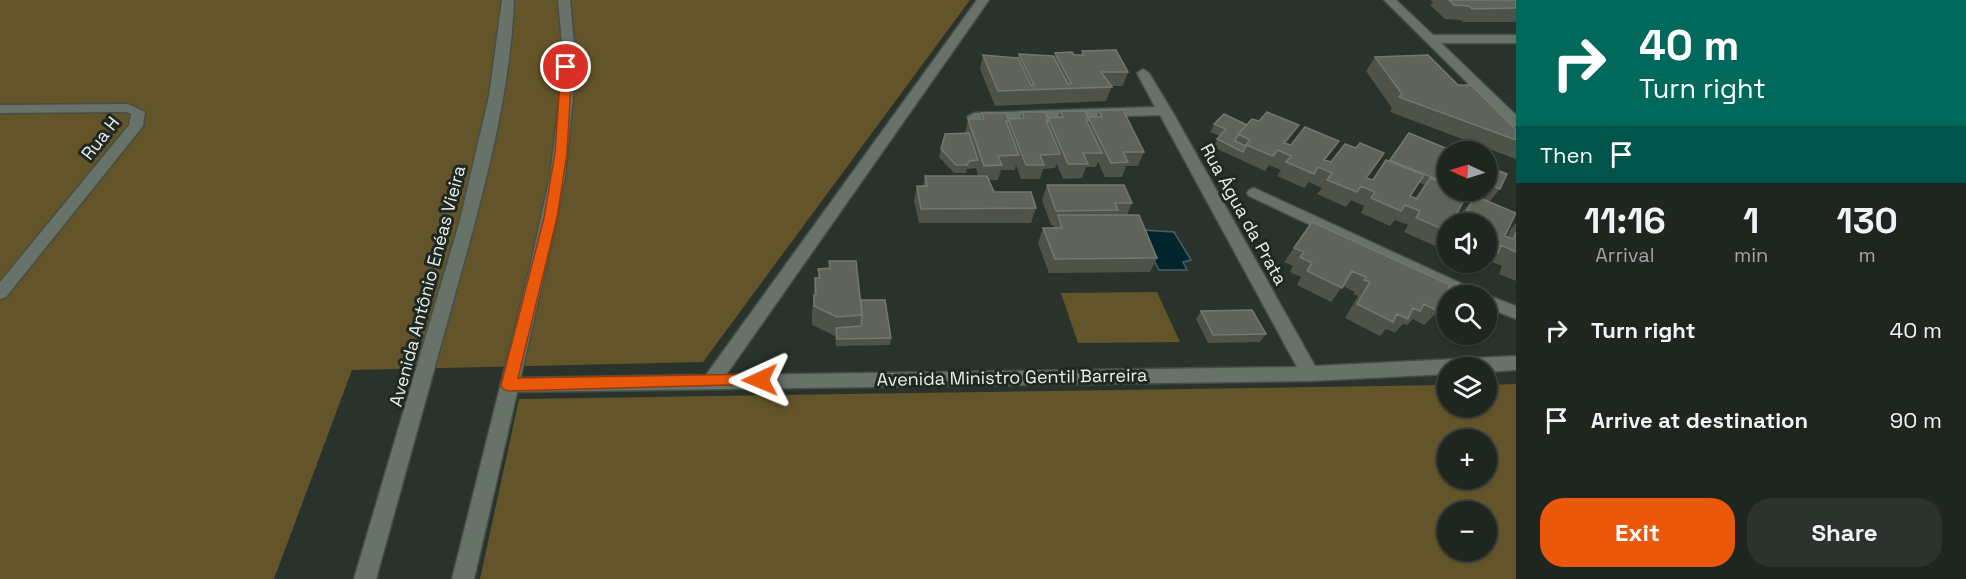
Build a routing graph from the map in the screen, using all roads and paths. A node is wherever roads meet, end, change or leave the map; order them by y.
1 (508, 0) edge
2 (564, 0) edge
3 (983, 0) edge
4 (1390, 0) edge
5 (1430, 39) junction
6 (1516, 39) edge
7 (1143, 73) dead end
8 (0, 109) edge
9 (1164, 111) junction
10 (974, 117) edge
11 (1516, 123) edge
12 (1254, 193) dead end
13 (1453, 285) edge
14 (0, 293) edge
15 (1497, 305) edge
16 (1516, 313) edge
17 (1516, 363) edge
18 (1310, 374) junction
19 (712, 380) junction
20 (509, 385) junction
21 (365, 579) edge
22 (463, 579) edge

1 - 21 street, Avenida Antônio Enéas Vieira
2 - 20 street
3 - 19 street
4 - 5 street
5 - 6 street
5 - 11 street
7 - 9 street, Rua Água da Prata
8 - 14 street, Rua H
9 - 10 street
9 - 18 street, Rua Água da Prata
12 - 13 street
15 - 16 street
17 - 18 street, Avenida Ministro Gentil Barreira
18 - 19 street, Avenida Ministro Gentil Barreira
19 - 20 street, Avenida Ministro Gentil Barreira
20 - 22 street

